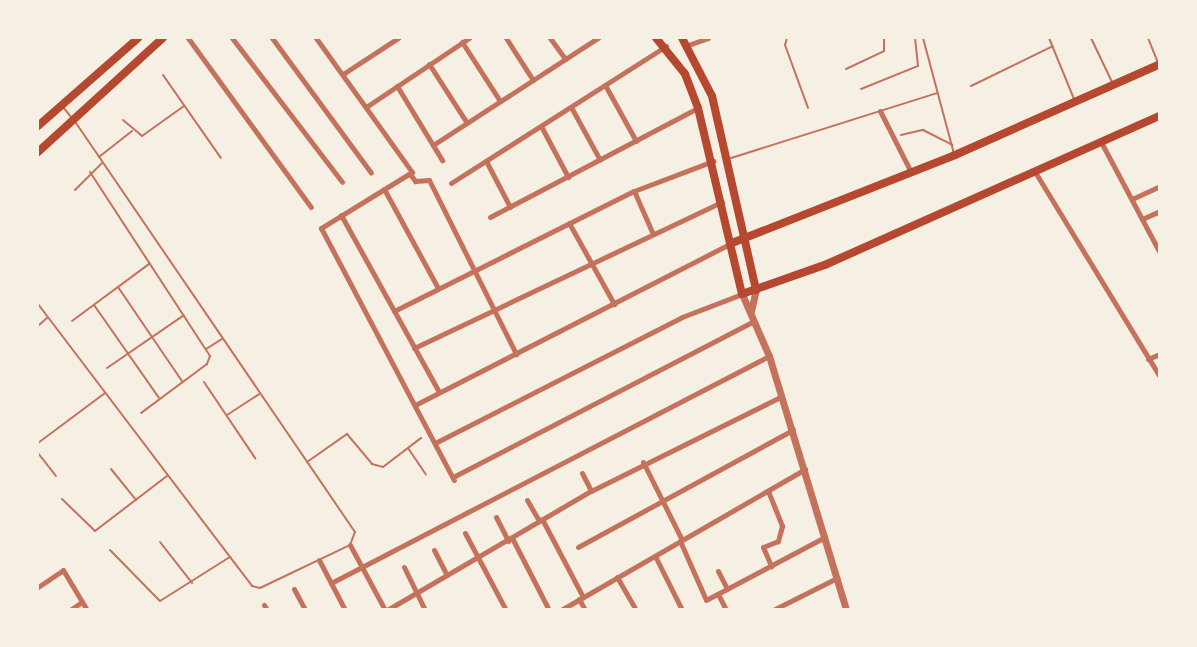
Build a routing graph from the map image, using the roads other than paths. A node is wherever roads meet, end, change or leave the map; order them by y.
1 (138, 38) edge
2 (163, 38) edge
3 (188, 38) edge
4 (232, 38) edge
5 (272, 38) edge
6 (316, 38) edge
7 (398, 38) edge
8 (469, 38) edge
9 (506, 38) edge
10 (550, 38) edge
11 (598, 38) edge
12 (656, 38) edge
13 (682, 38) edge
14 (708, 38) edge
15 (787, 38) edge
16 (884, 38) edge
17 (915, 38) edge
18 (923, 38) edge
19 (1049, 38) edge
20 (1091, 38) edge
21 (1148, 38) edge
22 (462, 42) junction
23 (688, 45) junction
24 (666, 46) junction
25 (1053, 46) junction
26 (565, 59) junction
27 (429, 64) junction
28 (1159, 64) edge
29 (846, 69) dead end
30 (342, 74) junction
31 (163, 75) dead end
32 (533, 80) junction
33 (1113, 84) junction
34 (605, 85) junction
35 (397, 86) junction
36 (971, 86) dead end
37 (861, 89) dead end
38 (937, 93) junction
39 (500, 101) junction
40 (1075, 101) junction
41 (62, 105) junction
42 (184, 106) junction
43 (366, 107) junction
44 (571, 107) junction
45 (698, 108) junction
46 (808, 108) dead end
47 (880, 111) junction
48 (1160, 116) edge
49 (73, 119) junction
50 (123, 120) dead end
51 (467, 123) junction
52 (38, 126) edge
53 (541, 126) junction
54 (133, 130) junction
55 (901, 135) dead end
56 (636, 141) junction
57 (1101, 142) junction
58 (433, 145) junction
59 (952, 145) junction
60 (38, 152) edge
61 (955, 155) junction
62 (99, 157) junction
63 (221, 158) dead end
64 (442, 160) dead end
65 (486, 160) junction
66 (600, 160) junction
67 (726, 160) junction
68 (713, 161) junction
69 (102, 162) junction
70 (90, 172) junction
71 (911, 172) junction
72 (1035, 172) junction
73 (371, 173) dead end
74 (411, 173) junction
75 (568, 177) junction
76 (342, 182) dead end
77 (452, 183) dead end
78 (1160, 186) edge
79 (384, 189) junction
80 (75, 190) dead end
81 (634, 191) junction
82 (1131, 199) junction
83 (723, 201) junction
84 (311, 207) dead end
85 (510, 207) junction
86 (1160, 211) edge
87 (341, 215) junction
88 (490, 217) dead end
89 (1142, 219) junction
90 (569, 223) junction
91 (652, 234) junction
92 (747, 237) junction
93 (1160, 237) edge
94 (1153, 240) junction
95 (732, 243) junction
96 (1160, 253) edge
97 (592, 263) junction
98 (149, 264) junction
99 (474, 271) junction
100 (118, 286) junction
101 (438, 288) junction
102 (756, 290) junction
103 (742, 294) junction
104 (38, 304) edge
105 (614, 304) junction
106 (94, 305) junction
107 (494, 310) junction
108 (394, 311) junction
109 (751, 311) junction
110 (183, 315) junction
111 (48, 318) junction
112 (72, 321) dead end
113 (754, 321) junction
114 (38, 326) edge
115 (152, 337) junction
116 (223, 338) junction
117 (414, 348) junction
118 (206, 349) junction
119 (128, 353) junction
120 (516, 354) junction
121 (1160, 354) edge
122 (769, 356) junction
123 (1149, 359) junction
124 (107, 368) dead end
125 (1160, 377) edge
126 (183, 382) junction
127 (204, 382) dead end
128 (105, 392) junction
129 (439, 392) junction
130 (260, 393) junction
131 (782, 396) junction
132 (160, 399) junction
133 (415, 405) junction
134 (141, 413) dead end
135 (226, 415) junction
136 (793, 430) junction
137 (421, 438) dead end
138 (38, 443) edge
139 (435, 443) junction
140 (408, 448) junction
141 (38, 453) edge
142 (255, 458) dead end
143 (307, 462) junction
144 (644, 462) junction
145 (111, 469) dead end
146 (805, 469) junction
147 (582, 473) dead end
148 (426, 475) dead end
149 (56, 476) dead end
150 (168, 476) junction
151 (768, 490) junction
152 (591, 491) junction
153 (62, 499) dead end
154 (136, 500) junction
155 (527, 500) dead end
156 (663, 501) junction
157 (496, 517) dead end
158 (541, 520) junction
159 (465, 533) dead end
160 (825, 537) junction
161 (510, 539) junction
162 (681, 541) junction
163 (160, 542) dead end
164 (350, 545) junction
165 (578, 547) dead end
166 (110, 550) dead end
167 (434, 550) dead end
168 (655, 556) junction
169 (230, 557) junction
170 (477, 558) junction
171 (319, 560) junction
172 (771, 566) junction
173 (361, 567) junction
174 (404, 567) dead end
175 (718, 571) dead end
176 (447, 575) junction
177 (617, 577) junction
178 (837, 578) junction
179 (192, 583) junction
180 (331, 583) junction
181 (38, 587) edge
182 (294, 589) dead end
183 (727, 589) junction
184 (416, 592) junction
185 (718, 594) junction
186 (581, 598) junction
187 (82, 602) junction
188 (70, 609) edge
189 (87, 609) edge
190 (305, 609) edge
191 (345, 609) edge
192 (386, 609) edge
193 (425, 609) edge
194 (506, 609) edge
195 (549, 609) edge
196 (561, 609) edge
197 (585, 609) edge
198 (636, 609) edge
199 (682, 609) edge
200 (726, 609) edge
201 (773, 609) edge
202 (846, 609) edge

1 - 41 main road
2 - 49 main road
3 - 84 street
4 - 76 street
5 - 73 street
6 - 30 street
7 - 30 street
8 - 22 street
9 - 32 street
10 - 26 street
11 - 26 street
12 - 24 main road
13 - 23 main road
14 - 23 street
15 - 46 lane
16 - 29 lane
17 - 37 lane
18 - 38 lane
19 - 25 lane
20 - 33 lane
21 - 28 lane
22 - 27 street
22 - 39 street
23 - 67 main road
24 - 34 street
24 - 45 main road
25 - 36 lane
25 - 40 lane
26 - 32 street
27 - 35 street
27 - 51 street
28 - 33 main road
30 - 43 street
31 - 42 lane
32 - 39 street
33 - 40 main road
34 - 44 street
34 - 56 street
35 - 43 street
35 - 58 street
38 - 47 lane
38 - 59 lane
39 - 51 street
40 - 61 main road
41 - 49 lane
41 - 52 main road
42 - 54 lane
42 - 63 lane
43 - 74 street
44 - 53 street
44 - 66 street
45 - 56 street
45 - 68 main road
47 - 67 lane
47 - 71 street
48 - 57 main road
49 - 60 main road
49 - 62 lane
50 - 54 lane
51 - 58 street
53 - 65 street
53 - 75 street
54 - 62 lane
55 - 59 lane
56 - 66 street
57 - 72 main road
57 - 82 street
58 - 64 street
59 - 61 lane
61 - 71 main road
62 - 69 lane
65 - 77 street
65 - 85 street
66 - 75 street
67 - 92 main road
68 - 81 street
68 - 83 main road
69 - 70 lane
69 - 116 lane
70 - 80 lane
70 - 98 lane
71 - 92 main road
72 - 102 main road
72 - 123 street
74 - 79 street
74 - 99 street
75 - 85 street
78 - 82 street
79 - 87 street
79 - 101 street
81 - 90 street
81 - 91 street
82 - 89 street
83 - 91 street
83 - 95 main road
85 - 88 street
86 - 89 street
87 - 108 street
87 - 133 street
89 - 94 street
90 - 97 street
90 - 99 street
91 - 97 street
92 - 95 main road
92 - 102 main road
93 - 94 street
94 - 96 street
95 - 103 main road
95 - 105 street
97 - 105 street
97 - 107 street
98 - 100 lane
98 - 110 lane
99 - 101 street
99 - 107 street
100 - 106 lane
100 - 115 lane
101 - 108 street
102 - 103 main road
102 - 109 street
103 - 109 street
103 - 139 street
104 - 111 lane
105 - 120 street
106 - 112 lane
106 - 119 lane
107 - 117 street
107 - 120 street
108 - 117 street
109 - 113 street
110 - 115 lane
110 - 118 lane
111 - 114 lane
111 - 128 lane
113 - 122 street
113 - 139 street
115 - 119 lane
115 - 126 lane
116 - 118 lane
116 - 130 lane
117 - 129 street
118 - 126 lane
119 - 124 lane
119 - 132 lane
120 - 129 street
121 - 123 street
122 - 131 street
122 - 173 street
123 - 125 street
126 - 132 lane
127 - 135 lane
128 - 138 lane
128 - 150 lane
129 - 133 street
130 - 135 lane
130 - 143 lane
131 - 136 street
131 - 144 street
132 - 134 lane
133 - 139 street
135 - 142 lane
136 - 146 street
136 - 156 street
137 - 140 lane
140 - 143 lane
140 - 148 lane
141 - 149 lane
143 - 164 lane
144 - 152 street
144 - 156 street
145 - 154 lane
146 - 151 street
146 - 160 street
147 - 152 street
150 - 154 lane
150 - 169 lane
151 - 162 street
151 - 172 street
152 - 158 street
153 - 154 lane
155 - 158 street
156 - 162 street
156 - 165 street
157 - 161 street
158 - 161 street
158 - 186 street
159 - 170 street
160 - 172 street
160 - 178 street
161 - 170 street
161 - 195 street
162 - 168 street
162 - 185 street
163 - 179 lane
164 - 171 lane
164 - 173 street
166 - 179 lane
167 - 176 street
168 - 177 street
168 - 199 street
169 - 171 lane
169 - 179 lane
170 - 176 street
170 - 194 street
171 - 180 street
172 - 183 street
173 - 180 street
173 - 192 street
174 - 184 street
175 - 183 street
176 - 184 street
177 - 186 street
177 - 198 street
178 - 201 street
178 - 202 street
180 - 191 street
181 - 187 street
182 - 190 street
183 - 185 street
184 - 192 street
184 - 193 street
185 - 200 street
186 - 196 street
186 - 197 street
187 - 188 street
187 - 189 street

